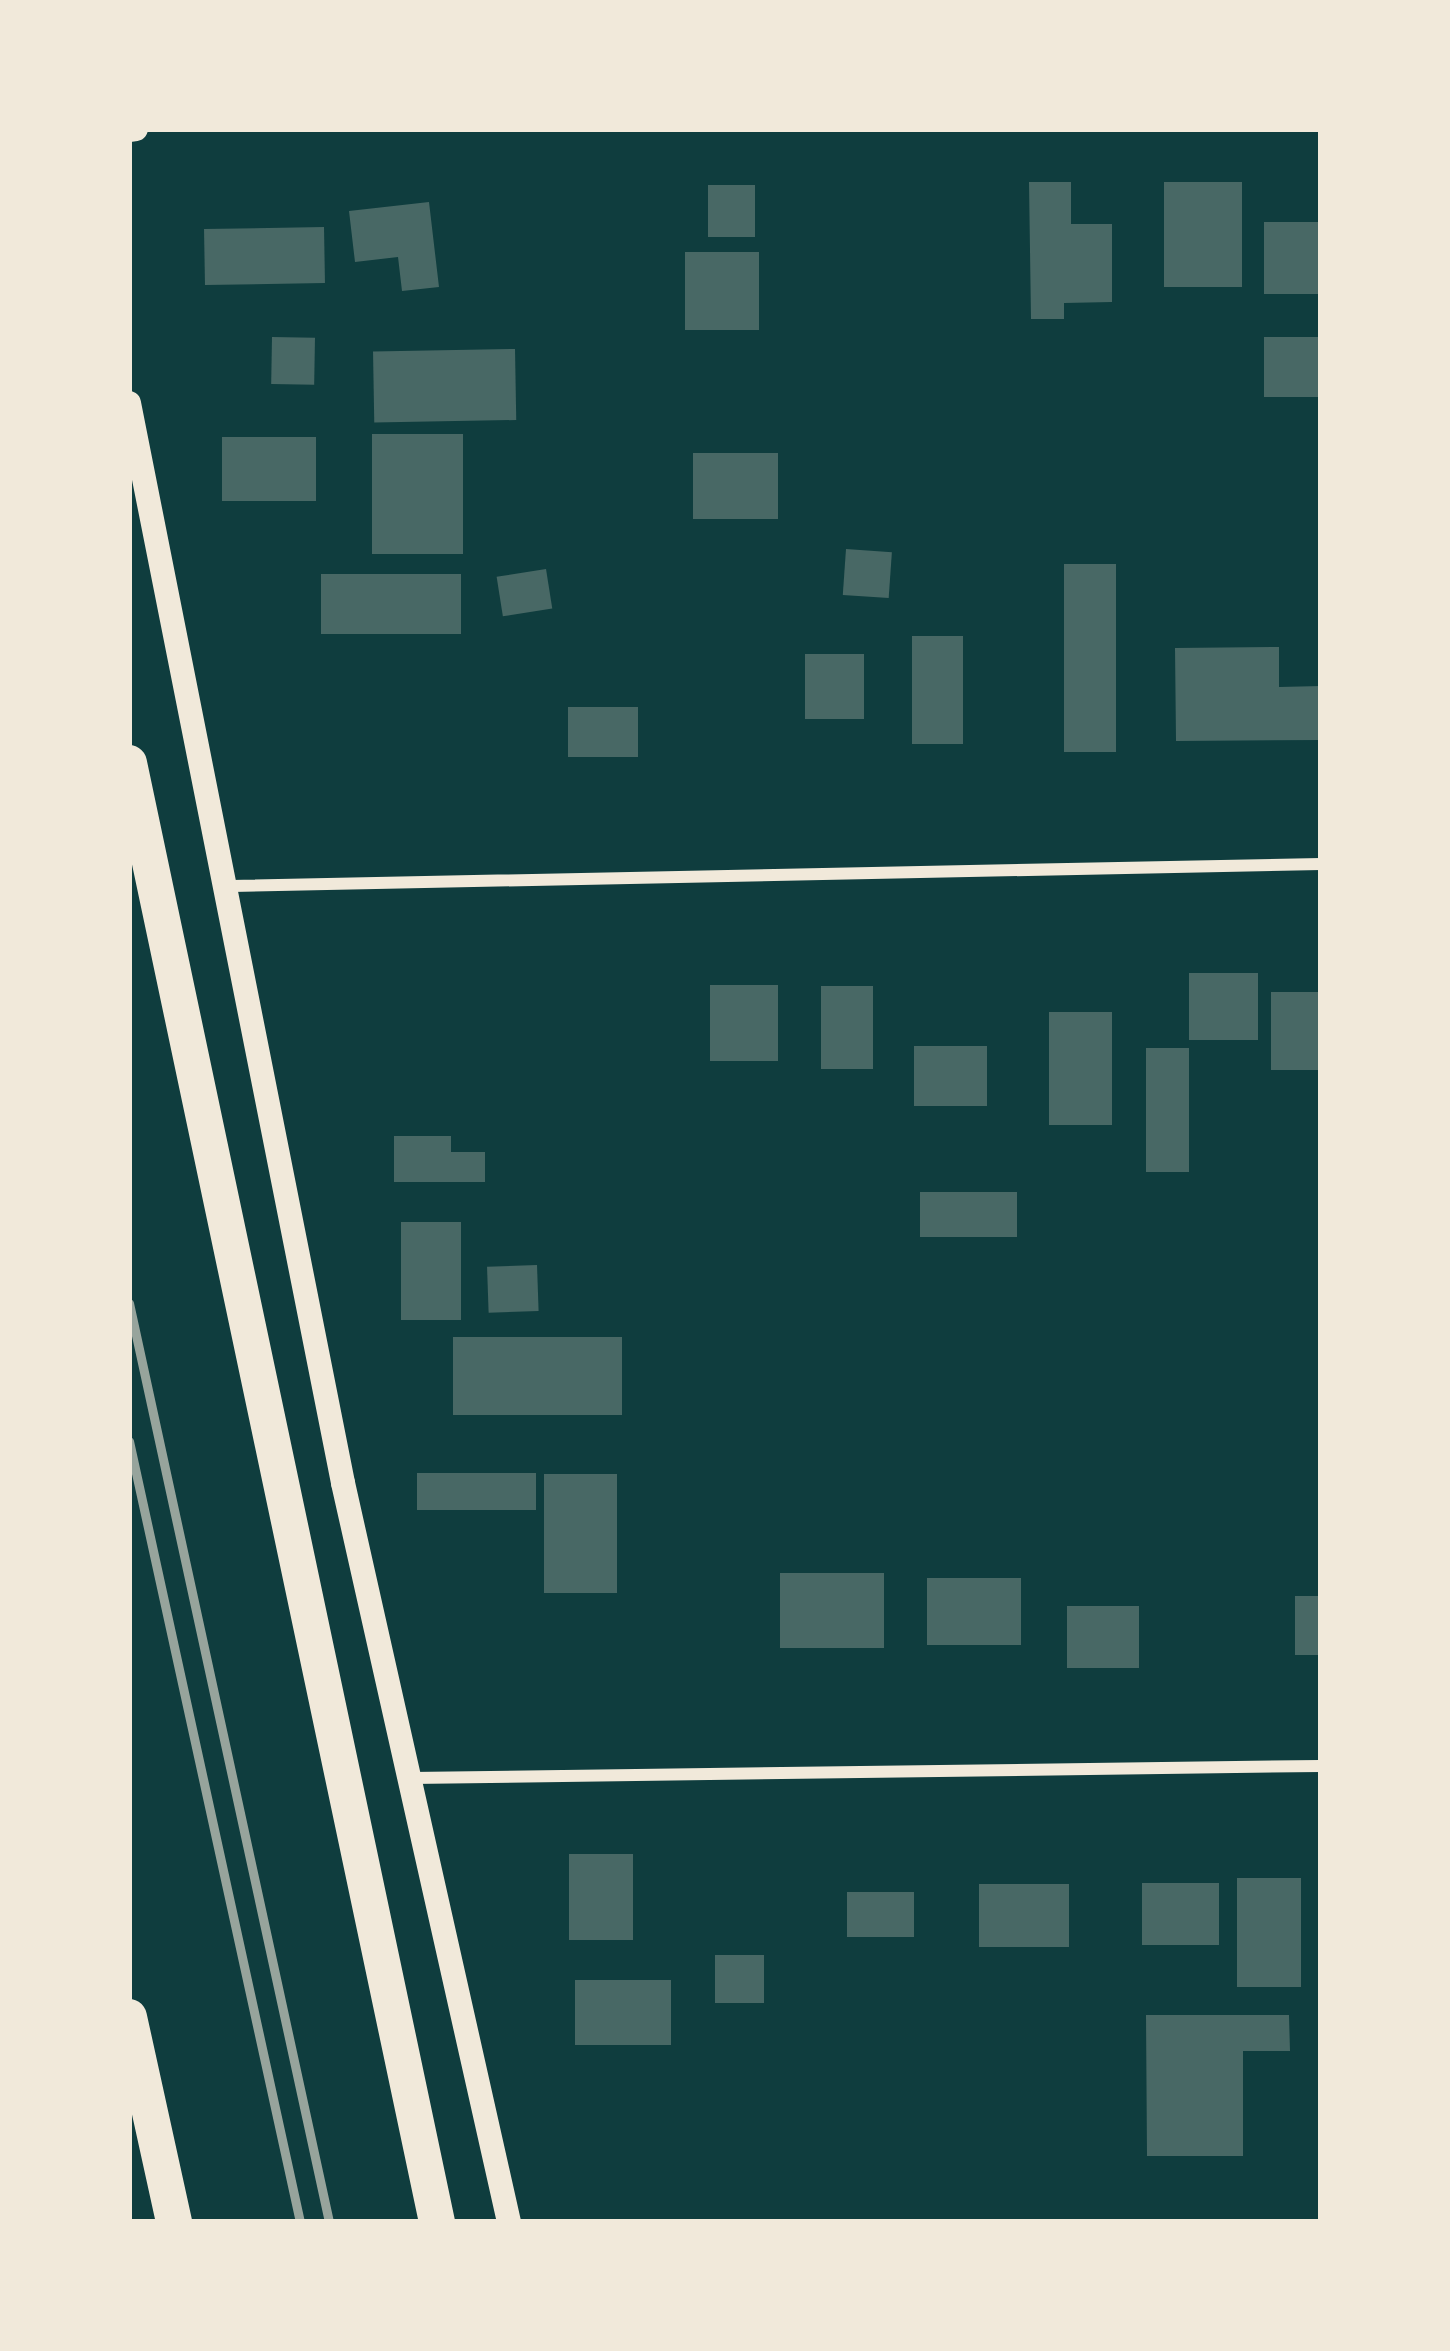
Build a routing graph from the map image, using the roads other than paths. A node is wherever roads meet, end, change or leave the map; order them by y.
1 (129, 403) edge
2 (129, 763) edge
3 (1321, 864) edge
4 (232, 886) junction
5 (1321, 1766) edge
6 (411, 1778) junction
7 (129, 2018) edge
8 (174, 2222) edge
9 (436, 2222) edge
10 (509, 2222) edge

1 - 4 main road
2 - 9 highway
3 - 4 street
4 - 6 main road
5 - 6 street
6 - 10 main road
7 - 8 highway

